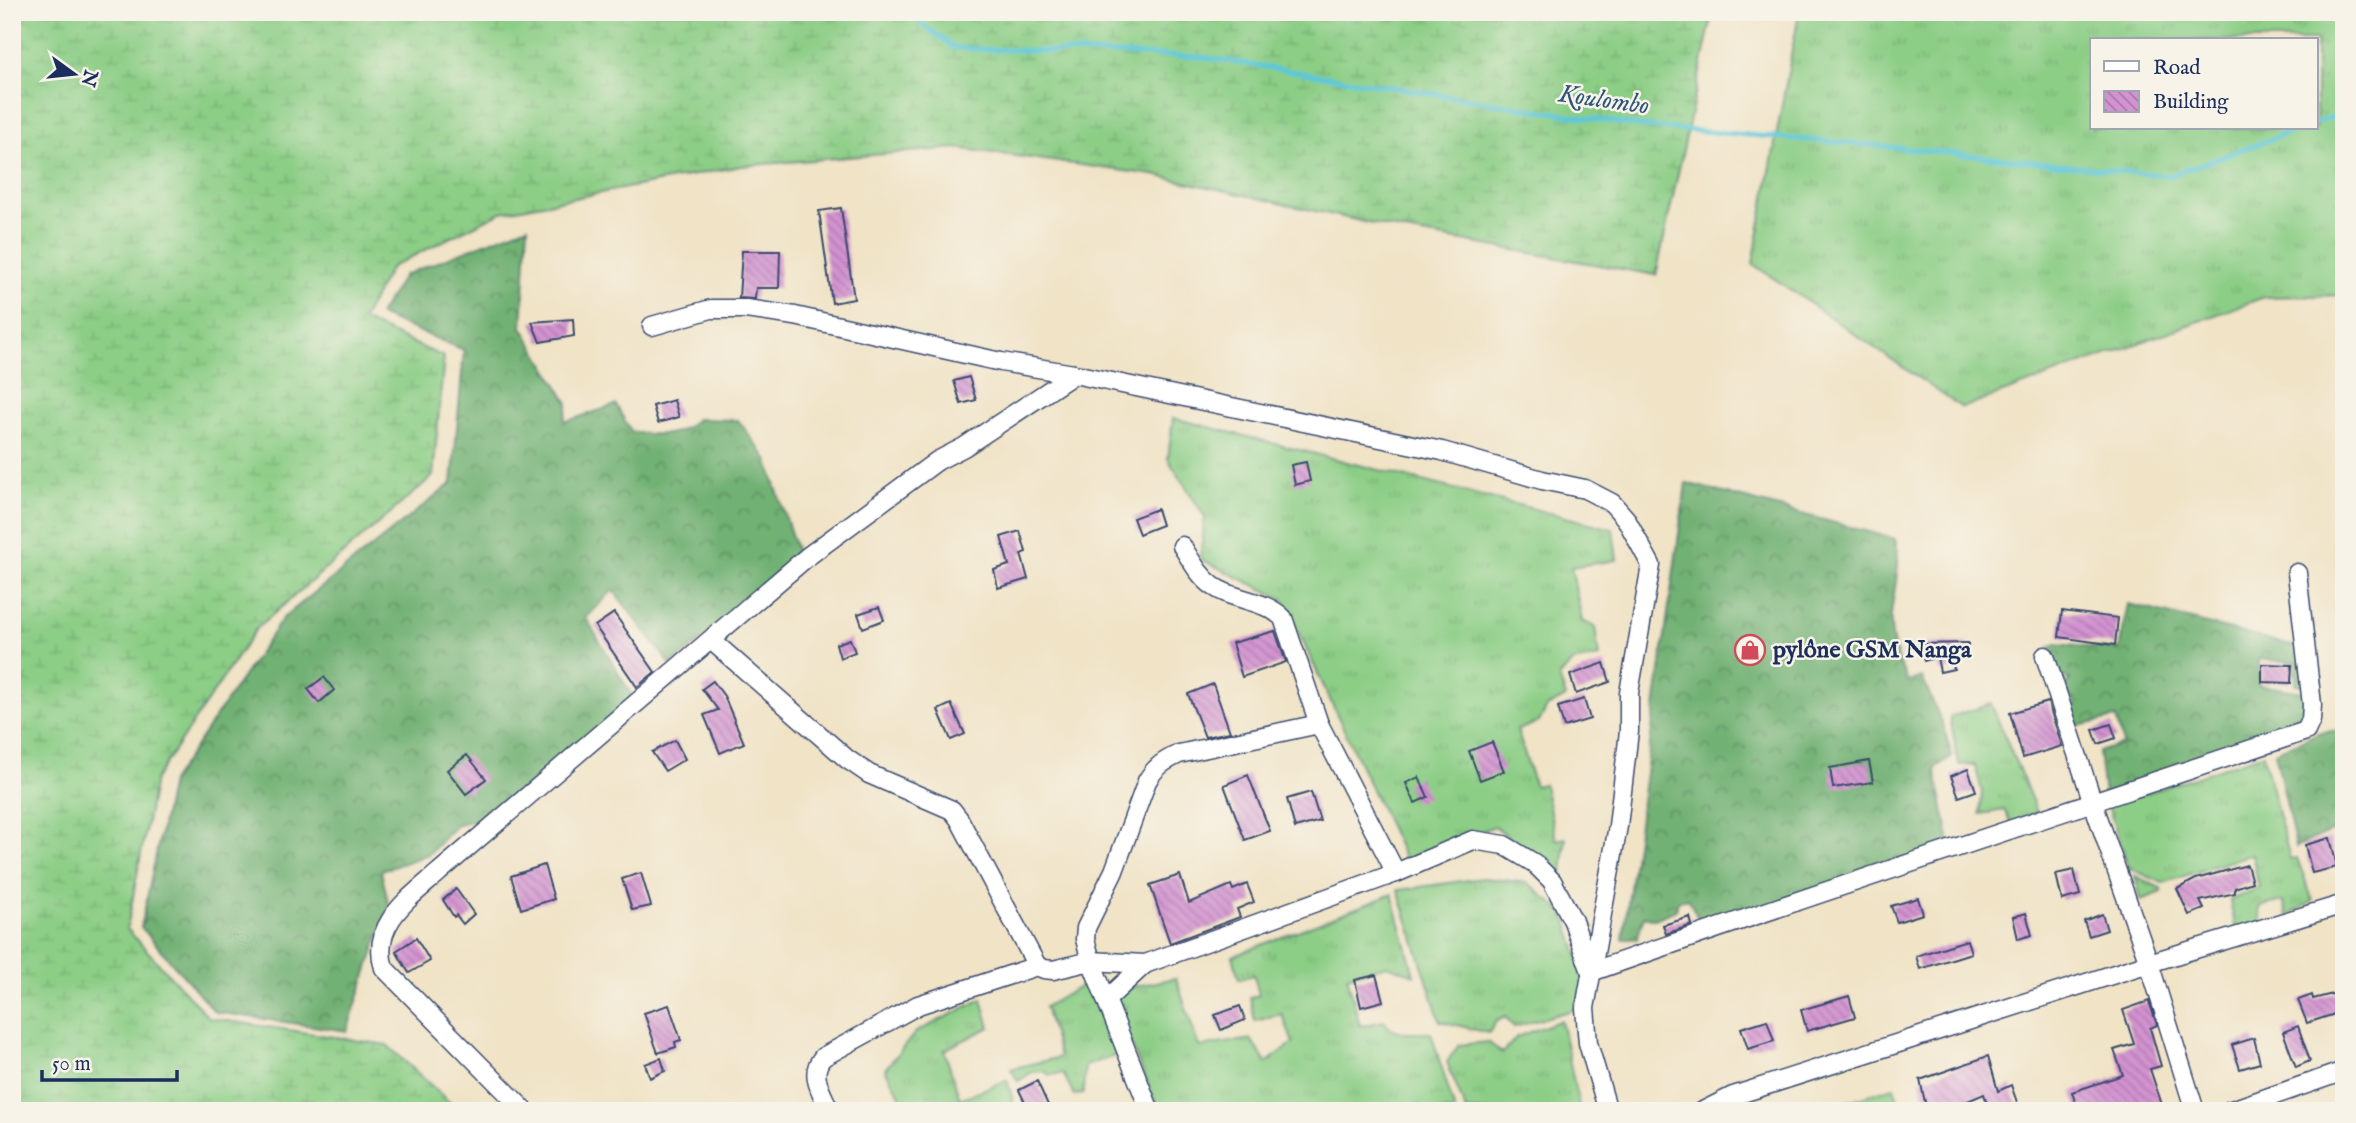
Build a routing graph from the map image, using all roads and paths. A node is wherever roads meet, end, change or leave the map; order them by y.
1 (652, 326) dead end
2 (1074, 374) junction
3 (1182, 546) dead end
4 (2297, 573) dead end
5 (711, 640) junction
6 (2045, 656) dead end
7 (1319, 724) junction
8 (2093, 803) junction
9 (1396, 873) junction
10 (2344, 904) edge
11 (1091, 961) junction
12 (2149, 963) junction
13 (1145, 964) junction
14 (1037, 966) junction
15 (1591, 972) junction
16 (1106, 1000) junction
17 (2344, 1071) edge
18 (525, 1111) edge
19 (830, 1111) edge
20 (1150, 1111) edge
21 (1608, 1111) edge
22 (1703, 1111) edge
23 (2195, 1111) edge
24 (2229, 1111) edge

1 - 2 street
2 - 5 street
2 - 15 street
3 - 7 street
4 - 8 street
5 - 14 street
5 - 18 street
6 - 8 street
7 - 9 street
7 - 11 street
8 - 12 street
8 - 15 street
9 - 13 street
9 - 15 street
10 - 12 street
11 - 13 street
11 - 14 street
11 - 16 street
12 - 22 street
12 - 23 street
13 - 16 street
14 - 19 street
15 - 21 street
16 - 20 street
17 - 24 street

